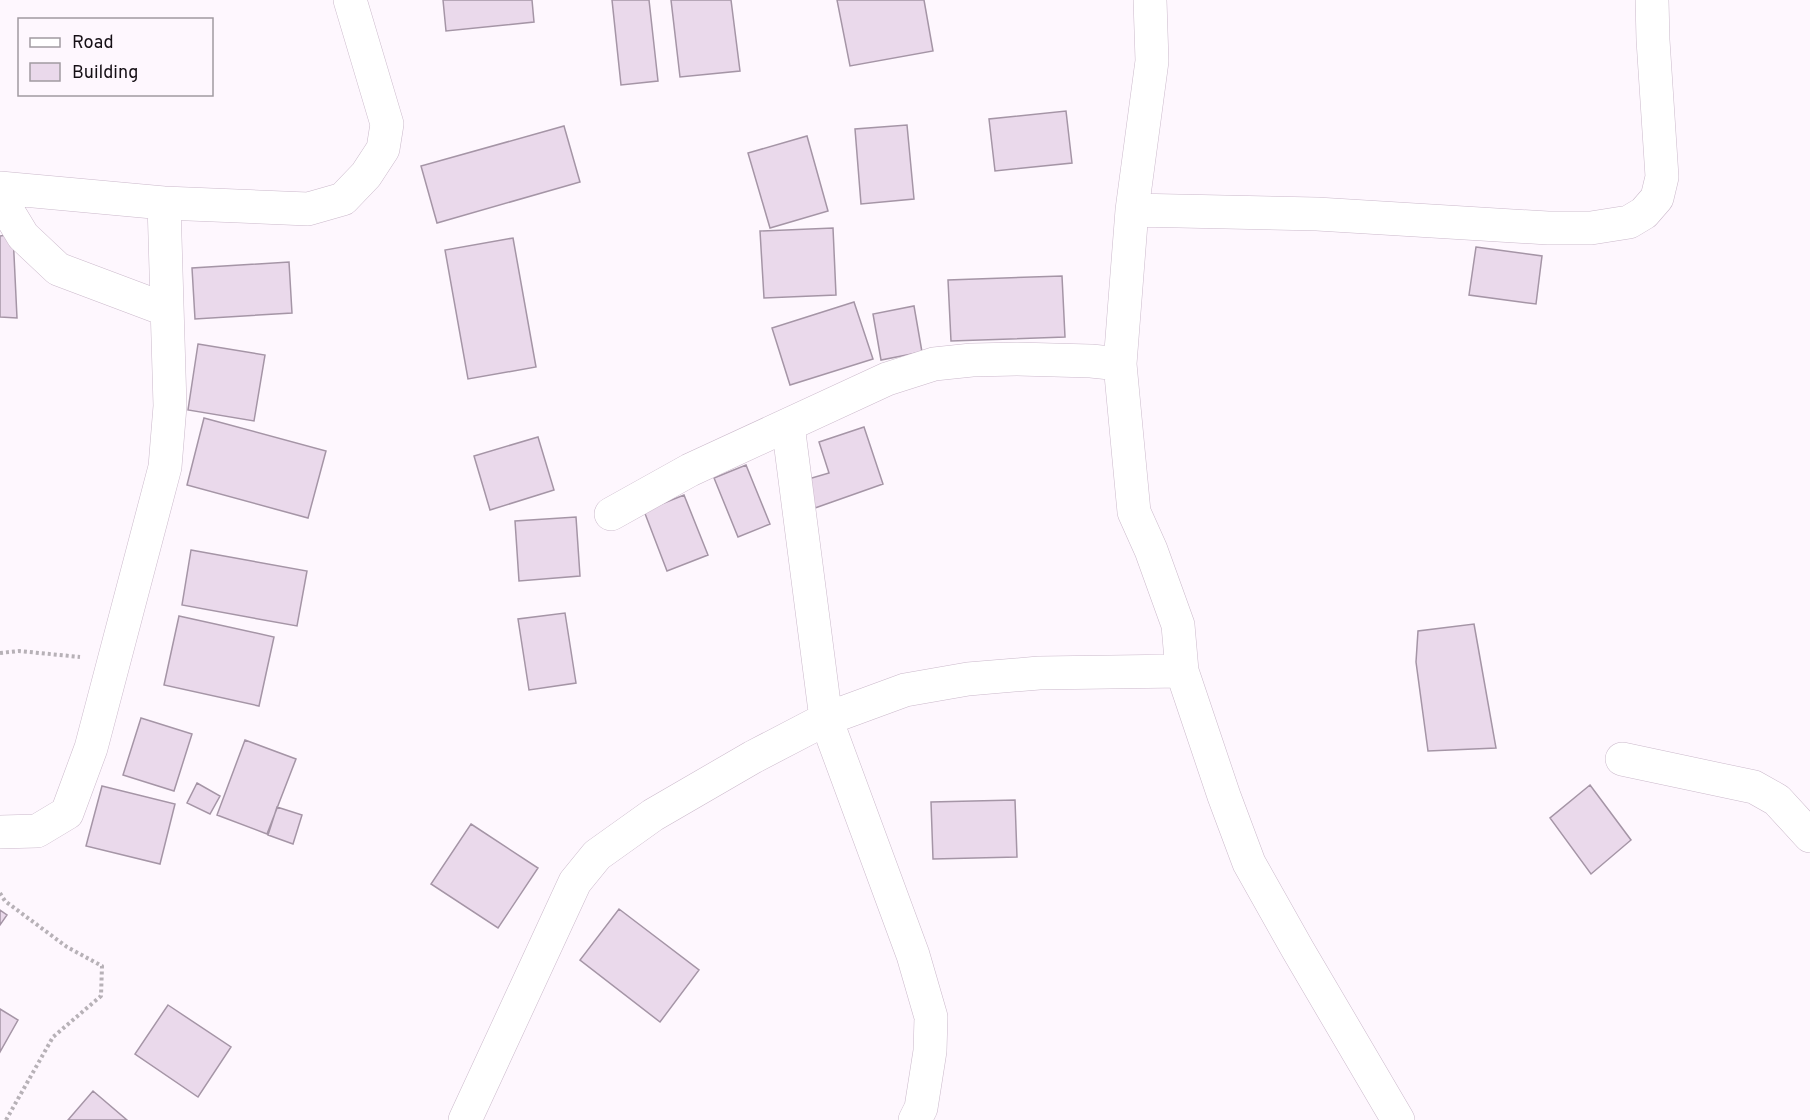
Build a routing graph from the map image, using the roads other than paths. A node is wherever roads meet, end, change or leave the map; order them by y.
1 (350, 0) edge
2 (1150, 0) edge
3 (1652, 0) edge
4 (0, 188) edge
5 (0, 198) edge
6 (164, 203) junction
7 (1132, 210) junction
8 (167, 310) junction
9 (1120, 364) junction
10 (788, 425) junction
11 (610, 514) dead end
12 (1182, 671) junction
13 (826, 719) junction
14 (1622, 759) dead end
15 (0, 832) edge
16 (1810, 836) edge
17 (465, 1120) edge
18 (915, 1120) edge
19 (1398, 1120) edge

1 - 6 street
2 - 7 street
3 - 7 street
4 - 6 street
5 - 8 street
6 - 8 street
7 - 9 street
8 - 15 street
9 - 10 street
9 - 12 street
10 - 11 street
10 - 13 street
12 - 13 street
12 - 19 street
13 - 17 street
13 - 18 street
14 - 16 street

